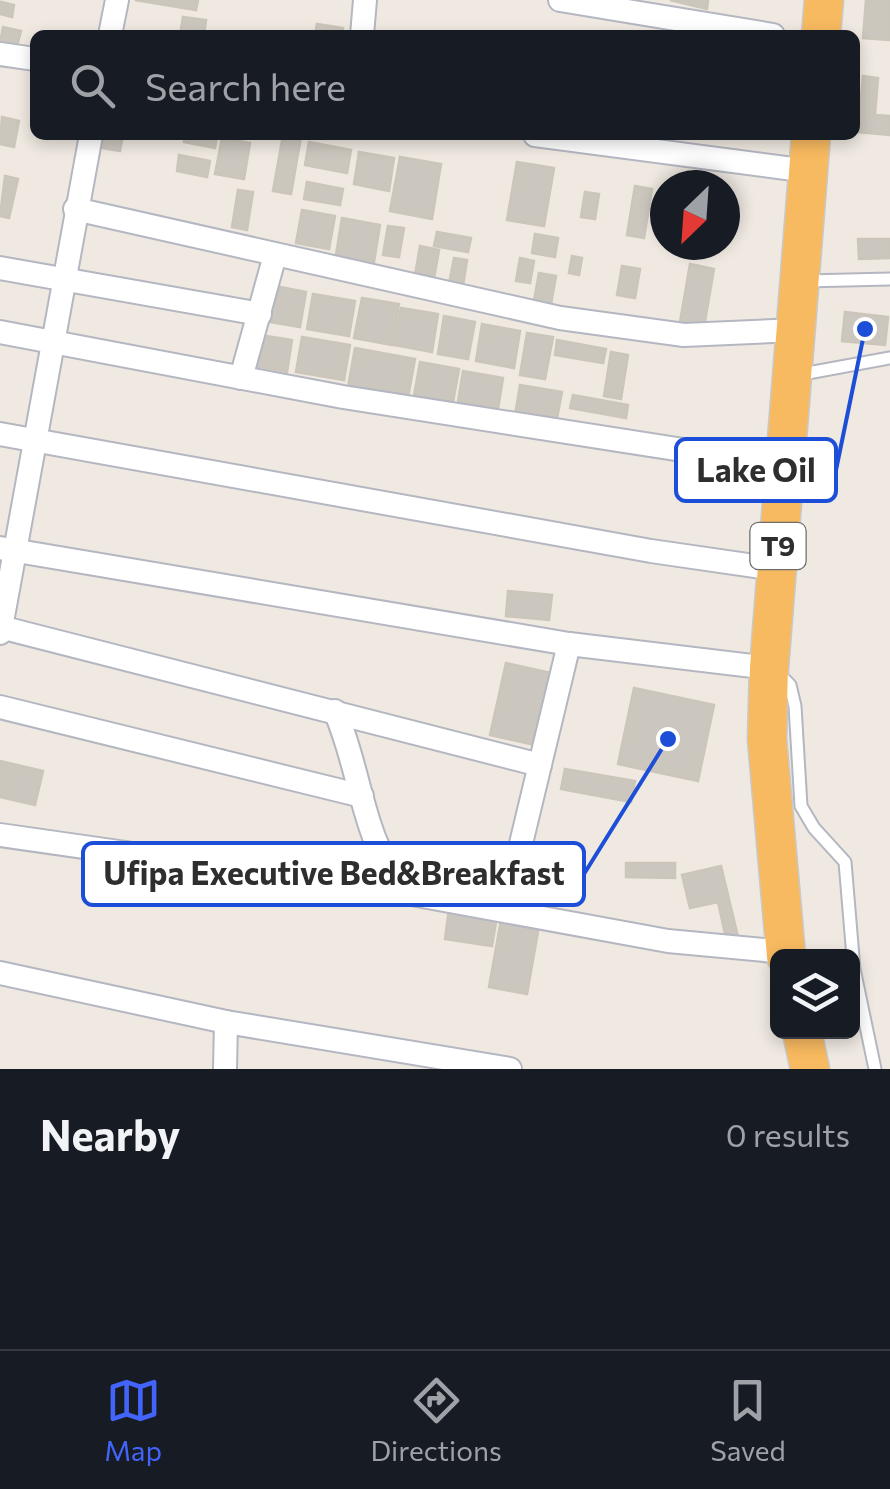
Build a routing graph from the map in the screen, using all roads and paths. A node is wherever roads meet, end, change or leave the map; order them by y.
1 (116, 0) edge
2 (365, 0) edge
3 (560, 0) edge
4 (824, 0) edge
5 (111, 30) edge
6 (362, 30) edge
7 (742, 30) edge
8 (821, 30) edge
9 (0, 54) edge
10 (30, 58) edge
11 (90, 140) edge
12 (611, 140) edge
13 (810, 153) edge
14 (76, 209) junction
15 (275, 254) junction
16 (0, 268) edge
17 (890, 279) edge
18 (64, 280) junction
19 (800, 281) junction
20 (260, 314) junction
21 (797, 330) junction
22 (0, 332) edge
23 (53, 341) junction
24 (890, 358) edge
25 (793, 375) junction
26 (240, 378) junction
27 (0, 434) edge
28 (36, 440) junction
29 (785, 466) junction
30 (9, 549) edge
31 (776, 569) junction
32 (0, 629) edge
33 (569, 644) junction
34 (769, 668) junction
35 (0, 707) edge
36 (335, 711) junction
37 (540, 765) junction
38 (362, 796) junction
39 (0, 835) edge
40 (406, 894) junction
41 (505, 910) junction
42 (786, 949) edge
43 (770, 952) edge
44 (0, 974) edge
45 (226, 1022) junction
46 (804, 1039) edge
47 (485, 1067) edge
48 (225, 1069) edge
49 (510, 1069) edge
50 (810, 1069) edge
51 (876, 1069) edge

1 - 5 street
2 - 6 street
3 - 7 street
4 - 8 highway
9 - 10 street
11 - 14 street
12 - 13 street
13 - 19 highway, T9
14 - 15 street
14 - 18 street
15 - 20 street
15 - 21 street
16 - 18 street
17 - 19 lane
18 - 20 street
18 - 23 street
19 - 21 highway, T9
20 - 26 street
21 - 25 highway, T9
22 - 23 street
23 - 26 street
23 - 28 street
24 - 25 lane
25 - 29 highway, T9
26 - 29 street
27 - 28 street
28 - 30 street
28 - 31 street
29 - 31 highway, T9
30 - 32 street
30 - 33 street
31 - 34 highway, T9
32 - 36 street
33 - 34 street
33 - 37 street
34 - 42 highway, T9
34 - 51 lane
35 - 38 street
36 - 37 street
36 - 38 street
37 - 41 street
38 - 40 street
39 - 40 street
40 - 41 street
41 - 43 street
44 - 45 street
45 - 47 street
45 - 48 street
46 - 50 highway
47 - 49 street

